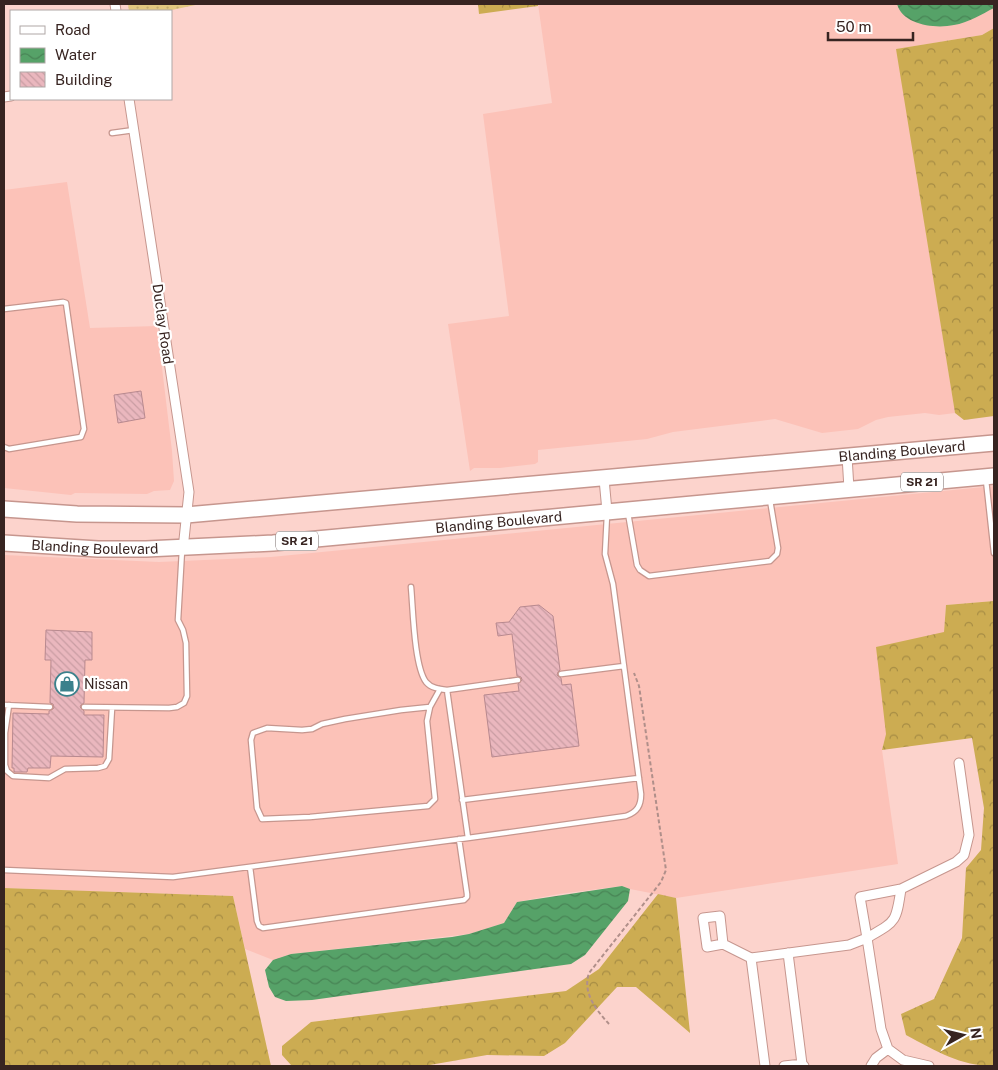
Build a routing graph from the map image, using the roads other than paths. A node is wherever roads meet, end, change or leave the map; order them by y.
1 (129, 100) edge
2 (134, 130) junction
3 (112, 133) dead end
4 (4, 309) edge
5 (994, 443) edge
6 (4, 447) edge
7 (847, 456) junction
8 (990, 476) edge
9 (604, 479) junction
10 (849, 489) junction
11 (770, 496) junction
12 (4, 509) edge
13 (627, 509) junction
14 (607, 511) junction
15 (991, 512) edge
16 (186, 515) junction
17 (4, 543) edge
18 (182, 549) junction
19 (994, 553) edge
20 (411, 587) dead end
21 (624, 666) junction
22 (561, 674) dead end
23 (518, 680) dead end
24 (440, 689) junction
25 (447, 690) junction
26 (6, 705) edge
27 (50, 707) dead end
28 (430, 707) junction
29 (84, 708) dead end
30 (112, 708) junction
31 (959, 764) dead end
32 (639, 778) junction
33 (462, 800) junction
34 (468, 838) junction
35 (460, 839) junction
36 (250, 866) junction
37 (4, 870) edge
38 (901, 889) junction
39 (867, 938) junction
40 (723, 944) dead end
41 (788, 953) junction
42 (751, 958) junction
43 (888, 1049) junction
44 (803, 1065) edge
45 (765, 1066) edge
46 (784, 1066) edge
47 (871, 1066) edge
48 (929, 1066) edge

1 - 2 street, Duclay Road
2 - 3 lane
2 - 16 street, Duclay Road
4 - 6 lane
5 - 7 main road, Blanding Boulevard
7 - 9 main road, Blanding Boulevard
7 - 10 street
8 - 10 main road, Blanding Boulevard / SR 21
8 - 15 lane
9 - 14 street
9 - 16 main road, Blanding Boulevard
10 - 11 main road, Blanding Boulevard / SR 21
11 - 13 main road, Blanding Boulevard / SR 21
11 - 13 lane
12 - 16 main road, Blanding Boulevard
13 - 14 main road, Blanding Boulevard / SR 21
14 - 18 main road, Blanding Boulevard / SR 21
14 - 21 lane
15 - 19 lane
16 - 18 street, Duclay Road
17 - 18 main road, Blanding Boulevard / SR 21
18 - 30 lane
20 - 24 lane
21 - 22 lane
21 - 32 lane
23 - 25 lane
24 - 25 lane
24 - 28 lane
25 - 33 lane
26 - 27 lane
26 - 30 lane
28 - 28 lane
29 - 30 lane
31 - 38 street
32 - 33 lane
32 - 34 lane
33 - 34 lane
34 - 35 lane
35 - 36 lane
35 - 36 lane
36 - 37 lane
38 - 39 street
38 - 39 street
39 - 41 street
39 - 43 street
40 - 42 street
41 - 42 street
41 - 44 street
42 - 45 street
43 - 47 street
43 - 48 street
44 - 46 street

